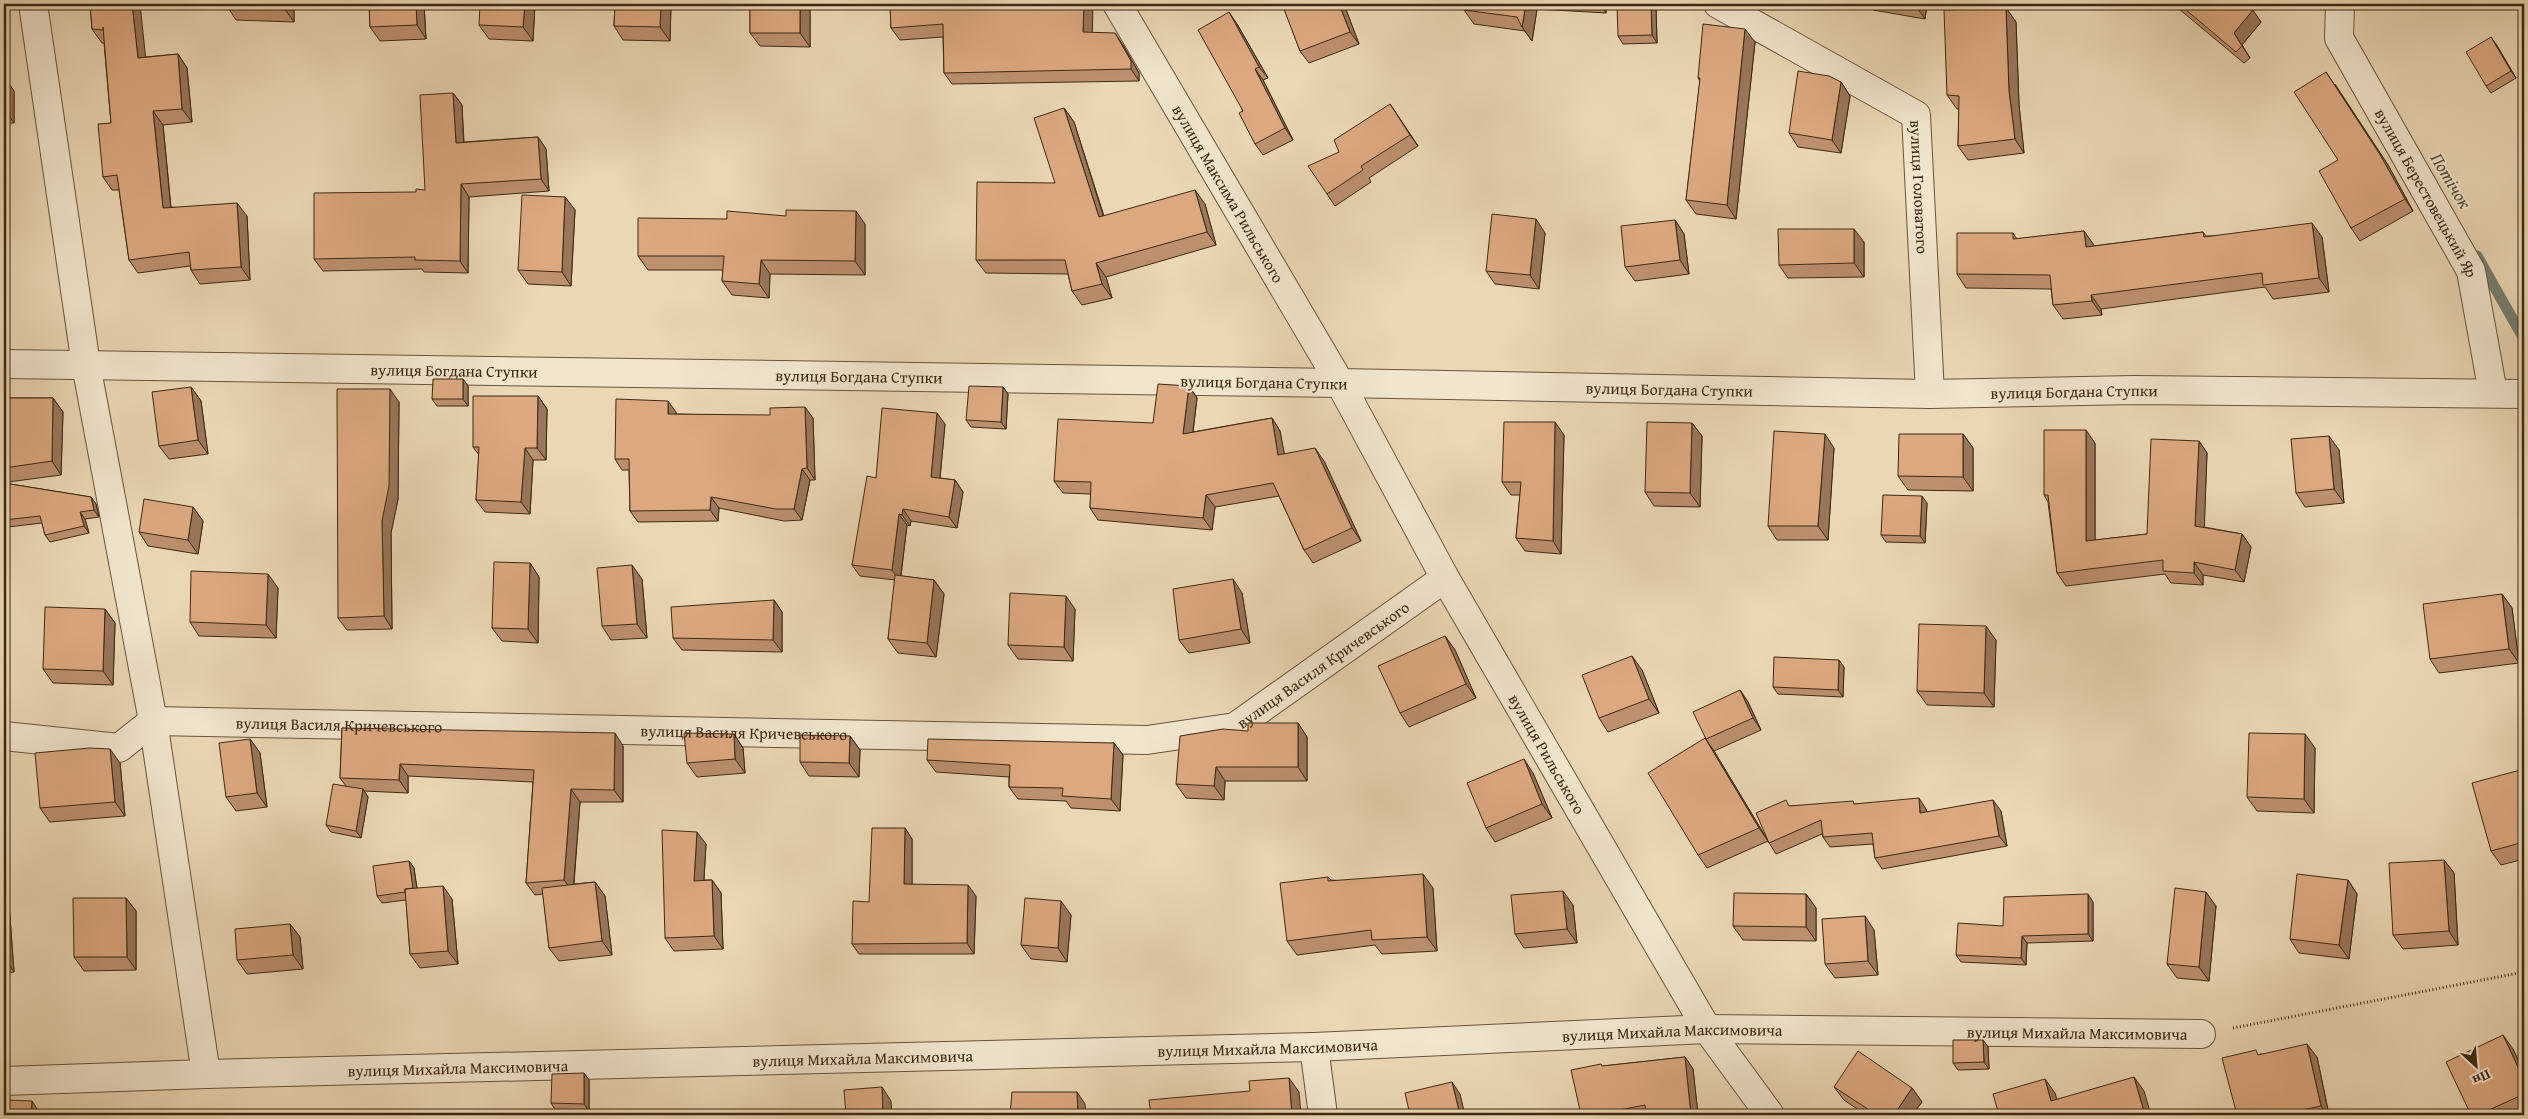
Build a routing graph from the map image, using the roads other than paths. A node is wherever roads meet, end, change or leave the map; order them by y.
1 (33, 4) edge
2 (1117, 4) edge
3 (1718, 4) edge
4 (2340, 4) edge
5 (4, 364) edge
6 (86, 365) junction
7 (1340, 383) junction
8 (2493, 393) junction
9 (1930, 394) junction
10 (2524, 394) edge
11 (1445, 578) junction
12 (153, 721) junction
13 (4, 736) edge
14 (1707, 1029) junction
15 (2201, 1034) road end
16 (1314, 1047) junction
17 (206, 1074) junction
18 (4, 1081) edge
19 (1323, 1115) edge
20 (1770, 1115) edge

1 - 6 street
2 - 7 street, вулиця Максима Рильського
3 - 9 street, вулиця Головатого
4 - 8 street, вулиця Берестовецький Яр
5 - 6 street, вулиця Богдана Ступки
6 - 7 street, вулиця Богдана Ступки
6 - 12 street
7 - 9 street, вулиця Богдана Ступки
7 - 11 street, вулиця Рильського
8 - 9 street, вулиця Богдана Ступки
8 - 10 street, вулиця Богдана Ступки
11 - 12 street, вулиця Василя Кричевського
11 - 14 street, вулиця Рильського
12 - 13 street
12 - 17 street
14 - 15 street, вулиця Михайла Максимовича
14 - 16 street, вулиця Михайла Максимовича
14 - 20 street, вулиця Рильського
16 - 17 street, вулиця Михайла Максимовича
16 - 19 street
17 - 18 street, вулиця Михайла Максимовича

